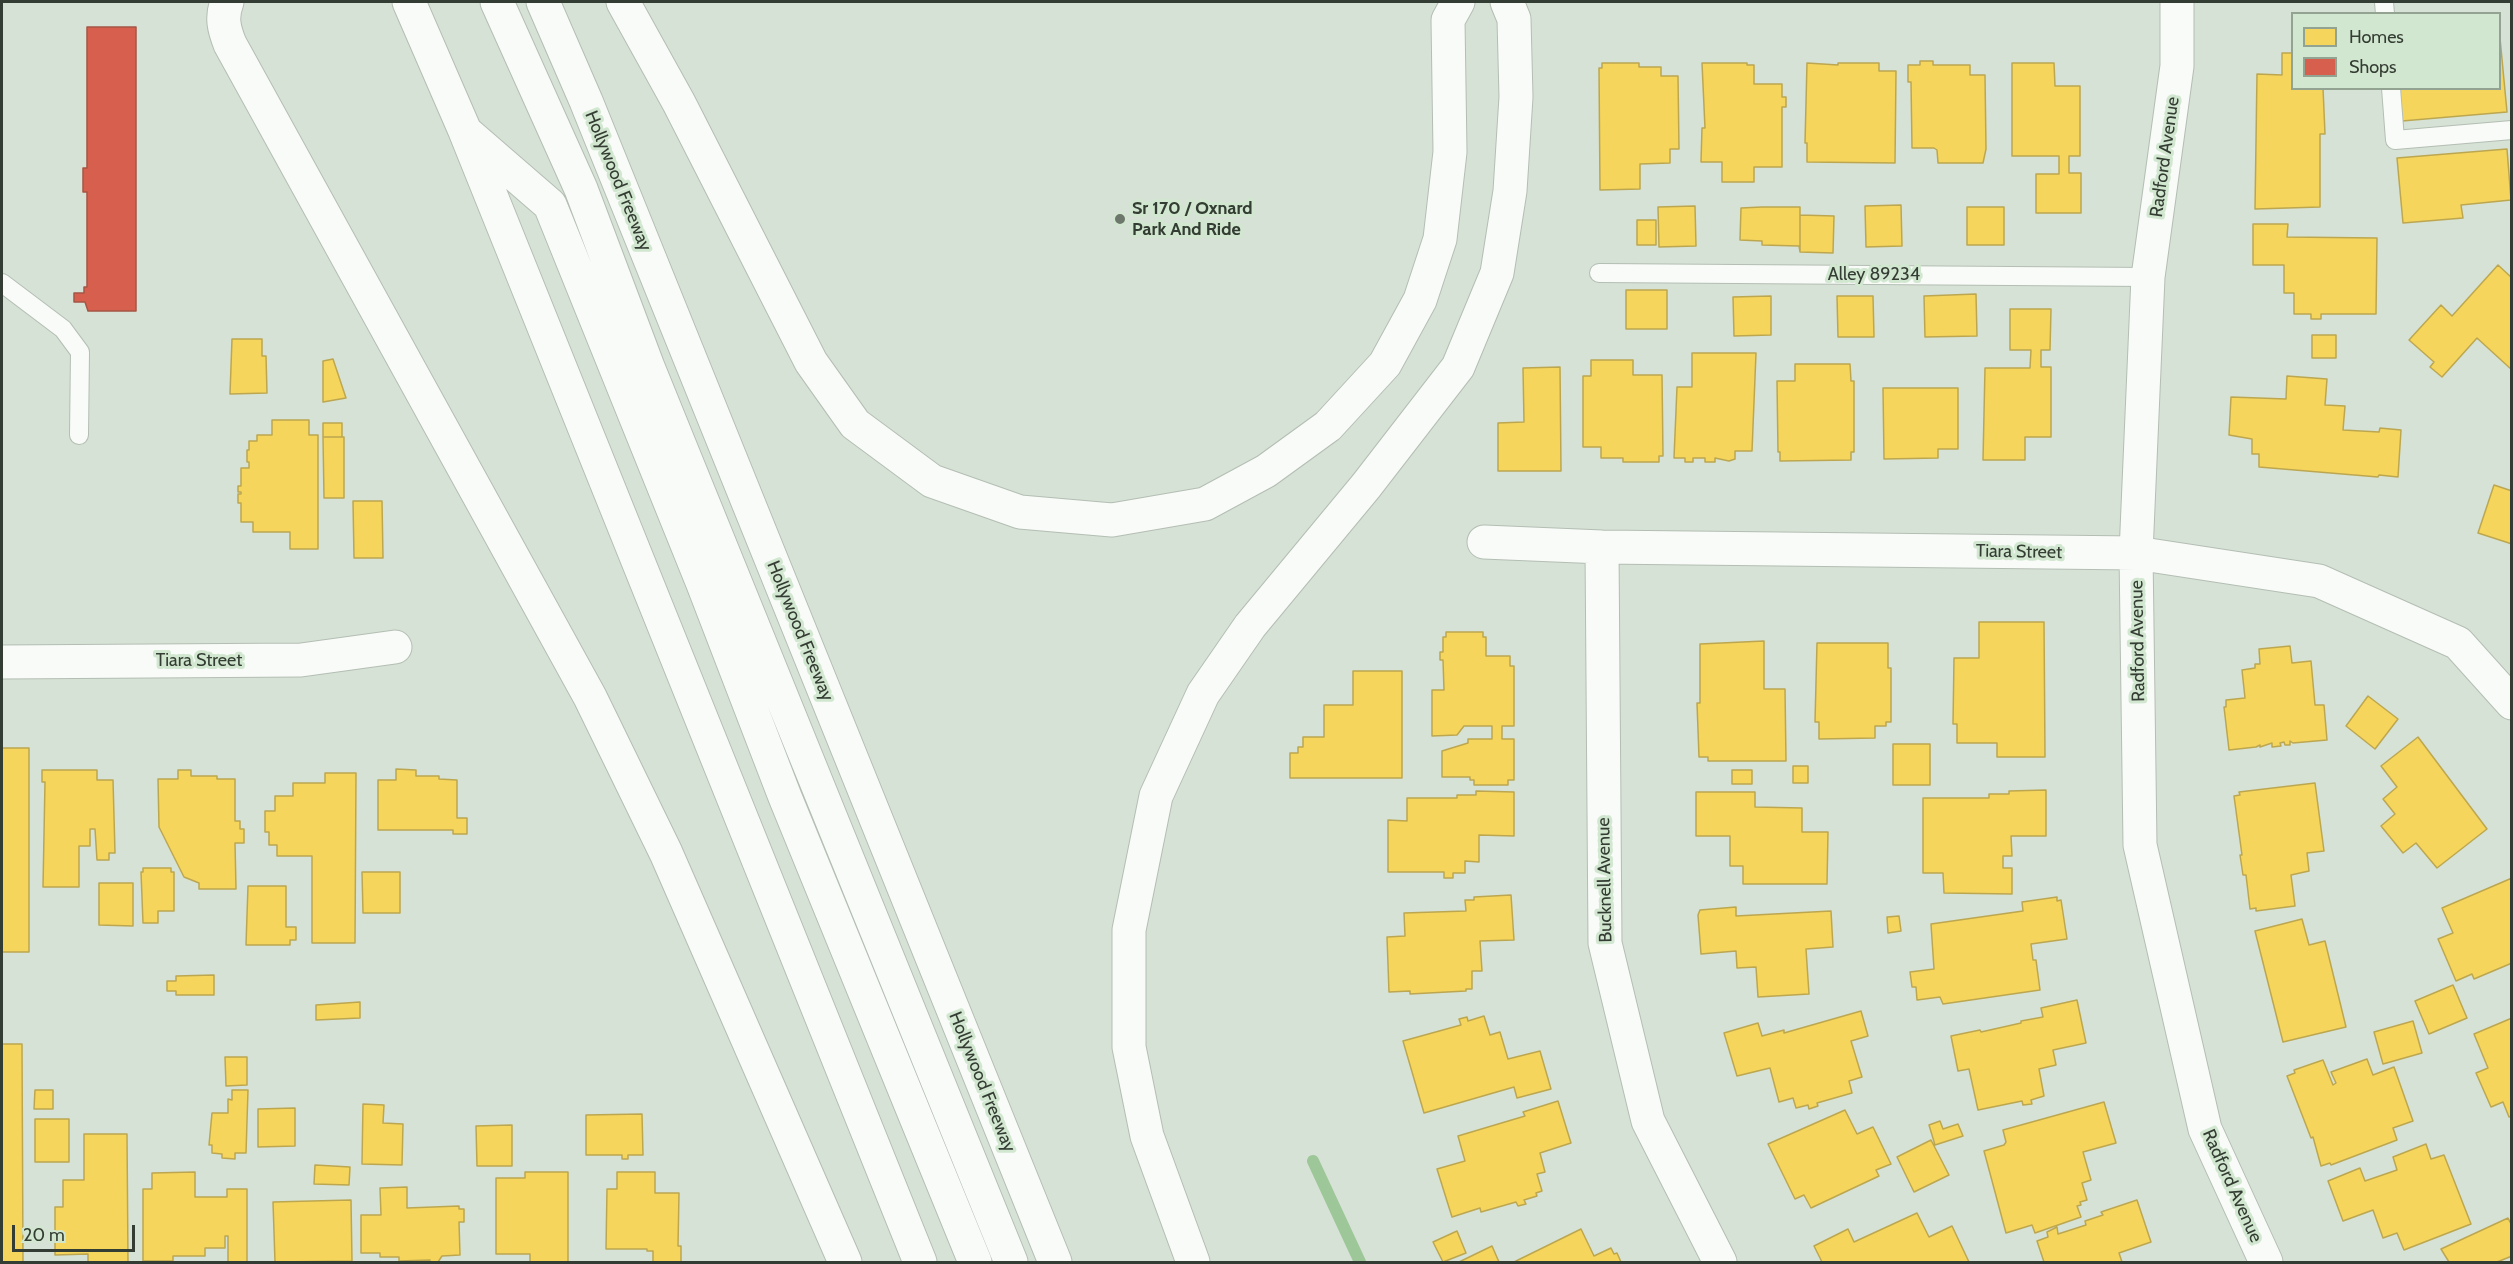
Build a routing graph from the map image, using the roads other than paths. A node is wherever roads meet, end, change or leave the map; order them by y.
1 (226, 2) edge
2 (409, 2) edge
3 (497, 2) edge
4 (543, 2) edge
5 (623, 2) edge
6 (1458, 2) edge
7 (1507, 2) edge
8 (2177, 2) edge
9 (2391, 90) edge
10 (2511, 130) edge
11 (465, 131) junction
12 (1599, 273) dead end
13 (2148, 277) junction
14 (2, 283) edge
15 (79, 435) dead end
16 (1484, 542) dead end
17 (1602, 547) junction
18 (2136, 553) junction
19 (395, 647) dead end
20 (2, 662) edge
21 (2511, 703) edge
22 (845, 1263) edge
23 (920, 1263) edge
24 (975, 1263) edge
25 (1011, 1263) edge
26 (1055, 1263) edge
27 (1193, 1263) edge
28 (1720, 1263) edge
29 (2266, 1263) edge

1 - 22 main road
2 - 11 main road
3 - 25 main road
4 - 26 main road, Hollywood Freeway
5 - 6 main road
7 - 27 main road
8 - 13 main road, Radford Avenue
9 - 10 lane
11 - 23 main road
11 - 24 main road
12 - 13 lane, Alley 89234
13 - 18 main road, Radford Avenue
14 - 15 lane
16 - 17 main road, Tiara Street
17 - 18 main road, Tiara Street
17 - 28 main road, Bucknell Avenue
18 - 21 main road, Tiara Street
18 - 29 main road, Radford Avenue
19 - 20 main road, Tiara Street

